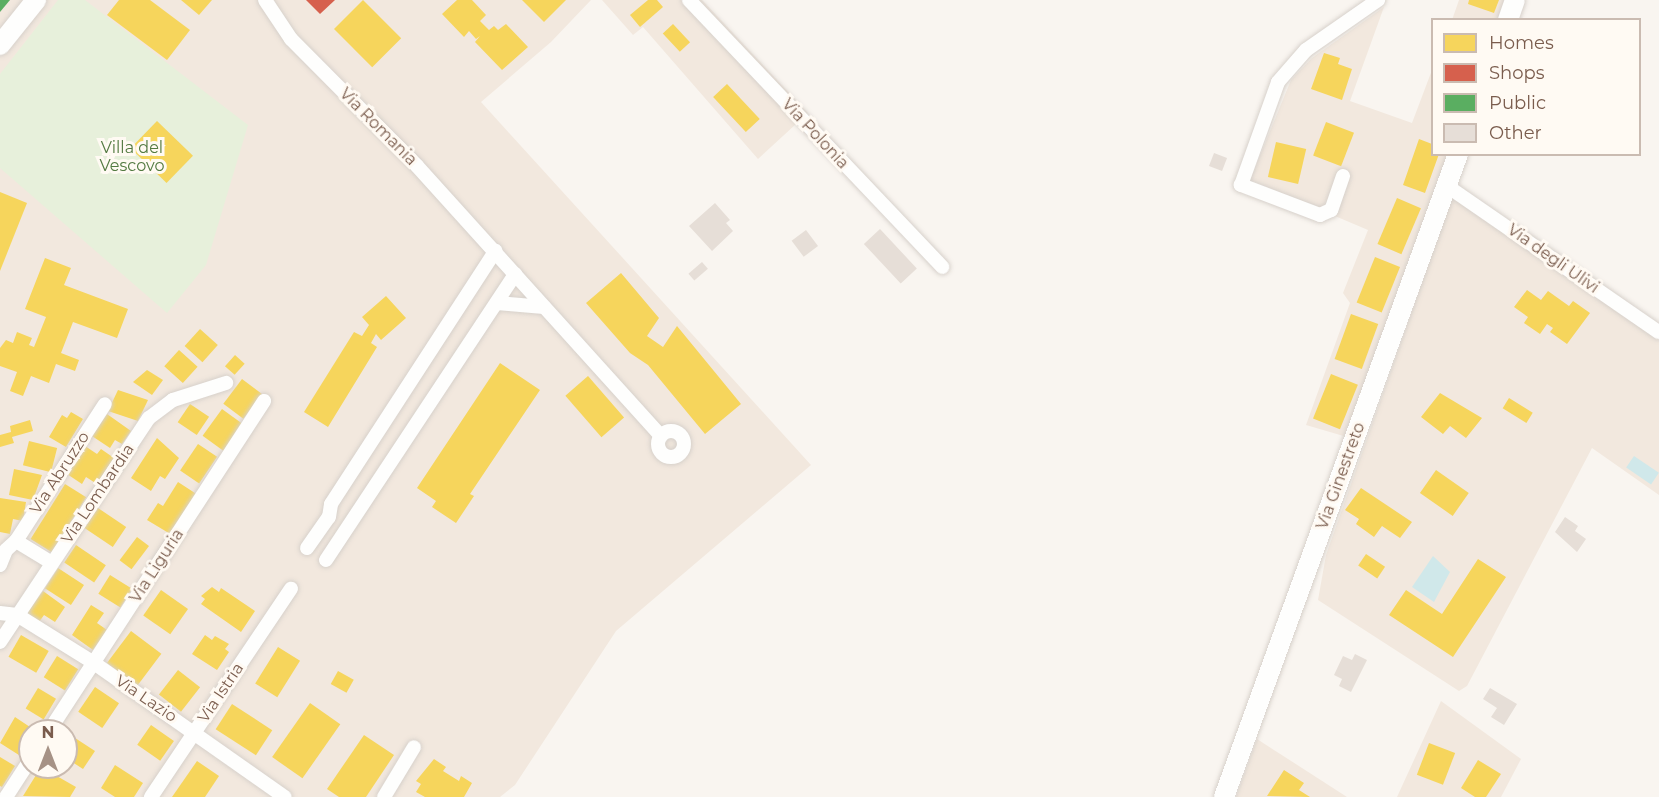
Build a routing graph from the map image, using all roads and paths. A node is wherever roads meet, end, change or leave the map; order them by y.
1 (36, 0) edge
2 (265, 0) edge
3 (689, 0) edge
4 (1378, 0) edge
5 (1515, 0) edge
6 (1509, 18) edge
7 (0, 45) edge
8 (1457, 156) edge
9 (1343, 176) dead end
10 (1447, 186) junction
11 (495, 251) junction
12 (942, 267) dead end
13 (515, 274) junction
14 (497, 303) junction
15 (544, 306) junction
16 (1659, 332) edge
17 (226, 383) dead end
18 (264, 401) dead end
19 (105, 404) dead end
20 (661, 436) dead end
21 (16, 541) junction
22 (307, 548) dead end
23 (326, 560) dead end
24 (52, 563) junction
25 (0, 565) edge
26 (291, 589) dead end
27 (0, 613) edge
28 (17, 615) junction
29 (0, 642) edge
30 (94, 663) junction
31 (57, 719) edge
32 (194, 732) junction
33 (414, 747) dead end
34 (18, 778) edge
35 (1228, 795) edge
36 (6, 797) edge
37 (151, 797) edge
38 (285, 797) edge
39 (384, 797) edge

1 - 7 street
2 - 11 street, Via Romania
3 - 12 street, Via Polonia
4 - 9 street
5 - 6 street
8 - 10 street, Via Ginestreto
10 - 16 street, Via degli Ulivi
10 - 35 street, Via Ginestreto
11 - 13 street, Via Romania
11 - 22 street
13 - 14 street
13 - 15 street, Via Romania
14 - 15 street
14 - 23 street
15 - 20 street, Via Romania
17 - 24 street, Via Lombardia
18 - 30 street, Via Liguria
19 - 21 street, Via Abruzzo
21 - 24 street
21 - 25 street, Via Abruzzo
24 - 28 street, Via Lombardia
26 - 32 street, Via Istria
27 - 28 street, Via Lazio
28 - 29 street, Via Lombardia
28 - 30 street, Via Lazio
30 - 31 street, Via Liguria
30 - 32 street, Via Lazio
32 - 37 street, Via Istria
32 - 38 street, Via Lazio
33 - 39 street
34 - 36 street

